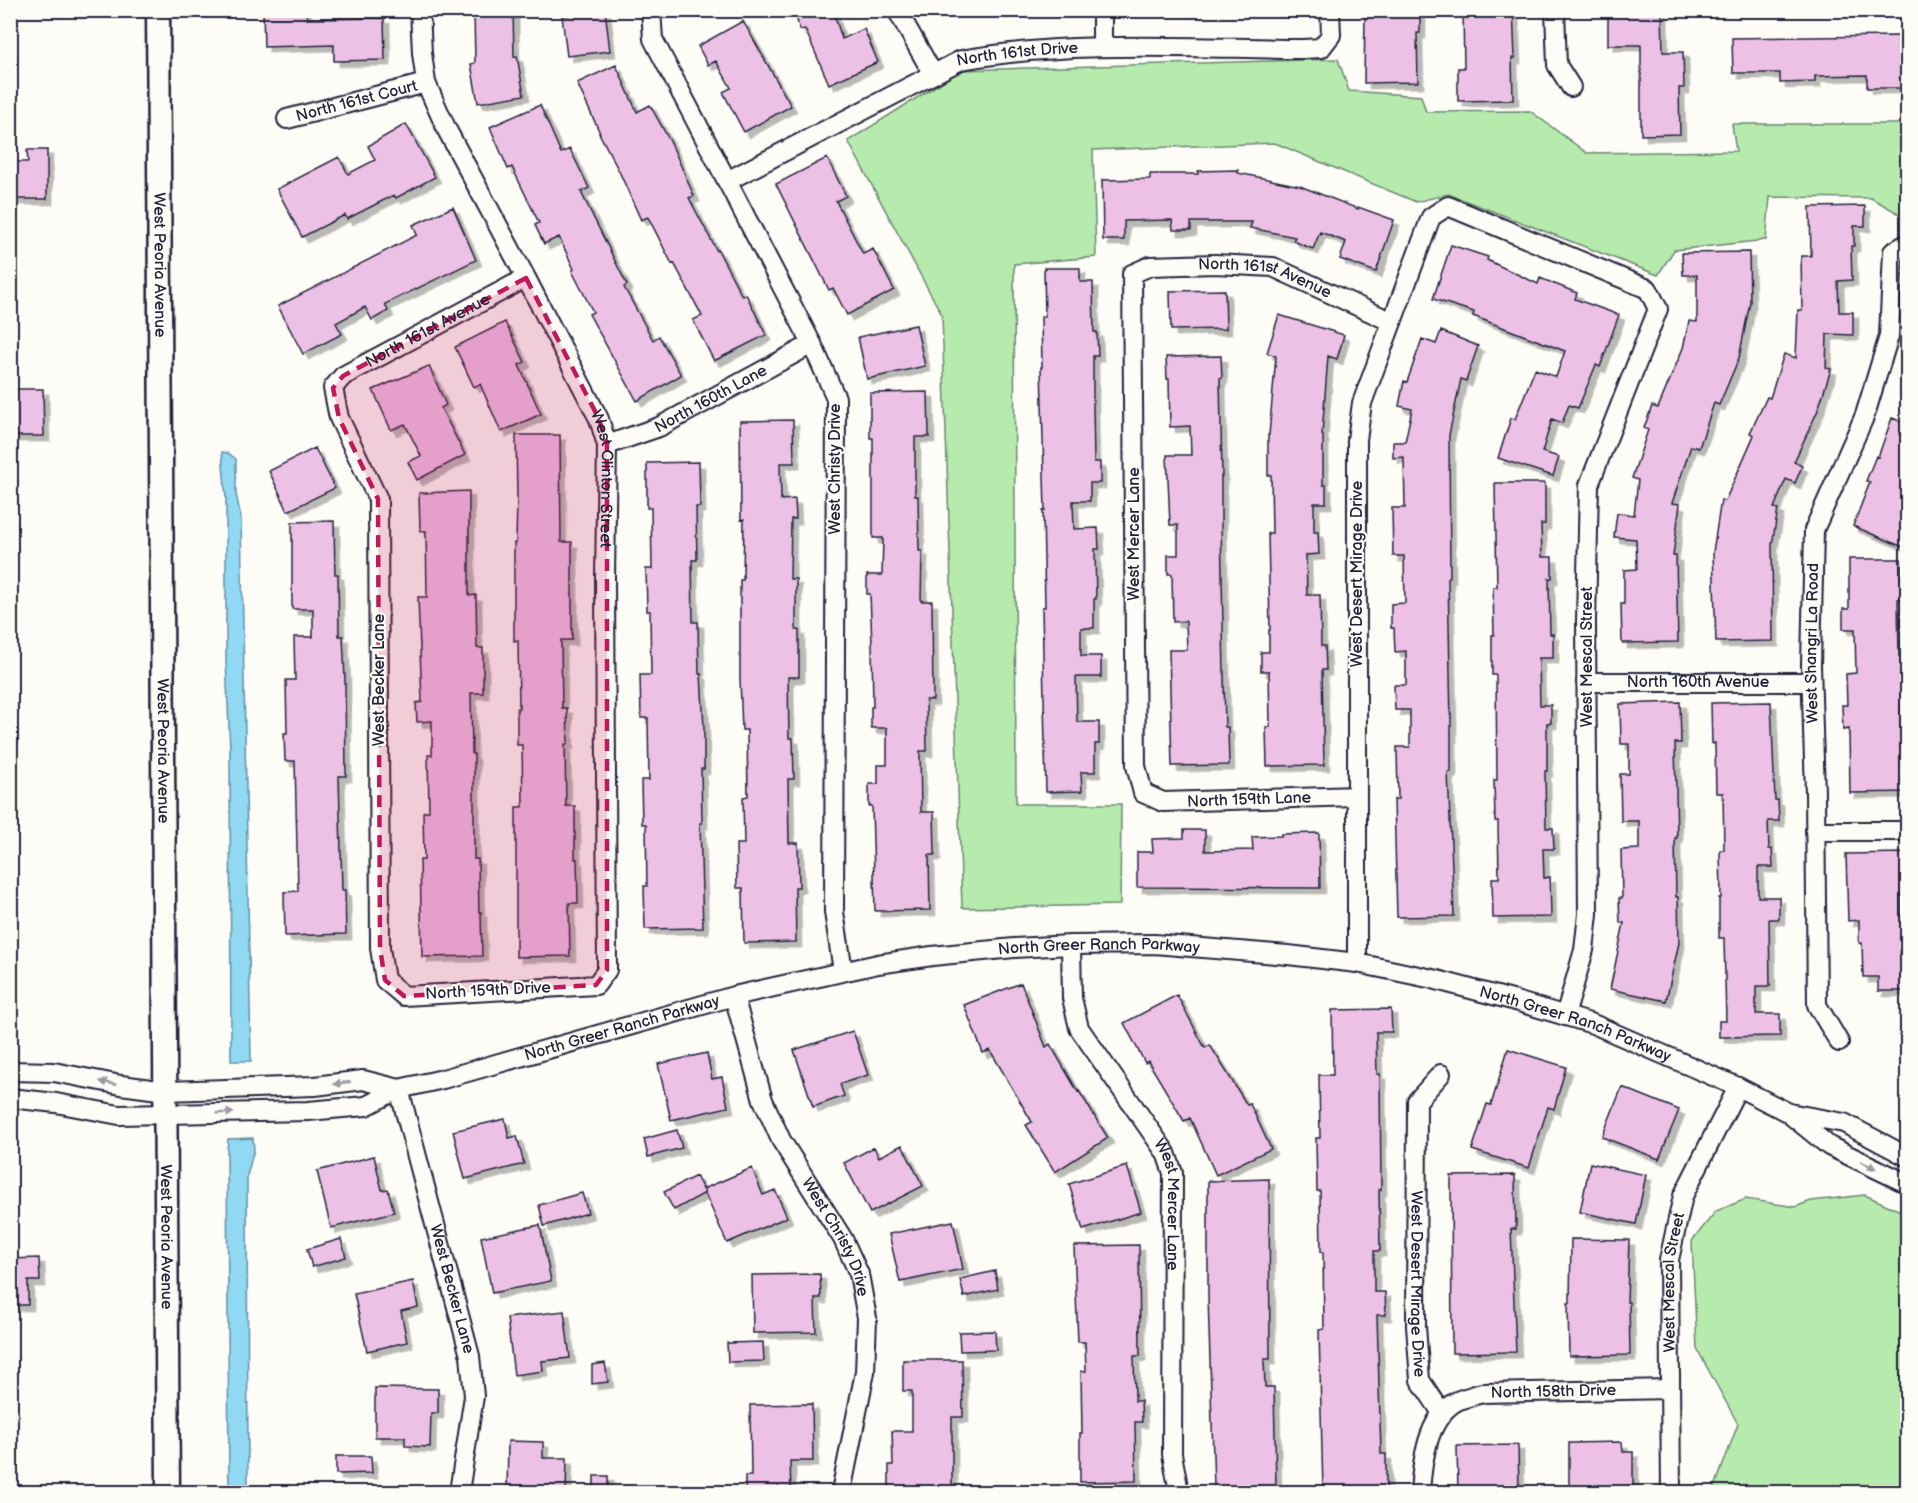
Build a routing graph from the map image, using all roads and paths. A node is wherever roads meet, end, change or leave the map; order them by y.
1 (158, 10) edge
2 (420, 10) edge
3 (651, 10) edge
4 (897, 10) edge
5 (1102, 10) edge
6 (1330, 10) edge
7 (1555, 10) edge
8 (1102, 47) junction
9 (933, 74) junction
10 (426, 83) junction
11 (1571, 87) dead end
12 (287, 119) dead end
13 (727, 181) junction
14 (1448, 206) joint
15 (1900, 248) edge
16 (1132, 273) joint
17 (526, 278) junction
18 (1392, 322) junction
19 (812, 344) junction
20 (333, 388) joint
21 (607, 445) junction
22 (1586, 682) junction
23 (1811, 682) junction
24 (1143, 793) joint
25 (1357, 796) junction
26 (1815, 831) junction
27 (1908, 831) edge
28 (1071, 945) junction
29 (1357, 963) junction
30 (843, 971) junction
31 (385, 980) joint
32 (596, 985) joint
33 (734, 996) junction
34 (1565, 1016) junction
35 (1839, 1042) dead end
36 (10, 1071) edge
37 (1441, 1074) dead end
38 (1738, 1087) junction
39 (399, 1089) junction
40 (166, 1091) junction
41 (10, 1098) edge
42 (1787, 1112) junction
43 (166, 1114) junction
44 (1908, 1157) edge
45 (1908, 1184) edge
46 (1670, 1389) junction
47 (1442, 1413) junction
48 (168, 1492) edge
49 (459, 1492) edge
50 (841, 1492) edge
51 (1179, 1492) edge
52 (1420, 1492) edge
53 (1671, 1492) edge

1 - 40 main road, West Peoria Avenue
2 - 10 street, West Clinton Street
3 - 13 street, West Christy Drive
4 - 9 street
5 - 8 street
6 - 8 street, North 161st Drive
7 - 11 street
8 - 9 street, North 161st Drive
9 - 13 street, North 161st Drive
10 - 12 street, North 161st Court
10 - 17 street, West Clinton Street
13 - 19 street, West Christy Drive
14 - 18 street, West Desert Mirage Drive
14 - 22 street, West Mescal Street
15 - 23 street, West Shangri La Road
16 - 18 street, North 161st Avenue
16 - 24 street, West Mercer Lane
17 - 20 street, North 161st Avenue
17 - 21 street, West Clinton Street
18 - 25 street, West Desert Mirage Drive
19 - 21 street, North 160th Lane
19 - 30 street, West Christy Drive
20 - 31 street, West Becker Lane
21 - 32 street, West Clinton Street
22 - 23 street, North 160th Avenue
22 - 34 street, West Mescal Street
23 - 26 street, West Shangri La Road
24 - 25 street, North 159th Lane
25 - 29 street, West Desert Mirage Drive
26 - 27 street
26 - 35 street, West Shangri La Road
28 - 29 street, North Greer Ranch Parkway
28 - 30 street, North Greer Ranch Parkway
28 - 51 street, West Mercer Lane
29 - 34 street, North Greer Ranch Parkway
30 - 33 street, North Greer Ranch Parkway
31 - 32 street, North 159th Drive
33 - 39 street, North Greer Ranch Parkway
33 - 50 street, West Christy Drive
34 - 38 street, North Greer Ranch Parkway
40 -> 36 street, North Greer Ranch Parkway
37 - 47 street, West Desert Mirage Drive
38 - 42 street, North Greer Ranch Parkway
38 - 46 street, West Mescal Street
39 -> 40 street, North Greer Ranch Parkway
43 -> 39 street, North Greer Ranch Parkway
39 - 49 street, West Becker Lane
40 - 43 main road, West Peoria Avenue
41 - 43 street, North Greer Ranch Parkway
42 - 44 street, North Greer Ranch Parkway
42 -> 45 street, North Greer Ranch Parkway
43 - 48 main road, West Peoria Avenue
46 - 47 street, North 158th Drive
46 - 53 street, West Mescal Street
47 - 52 street

